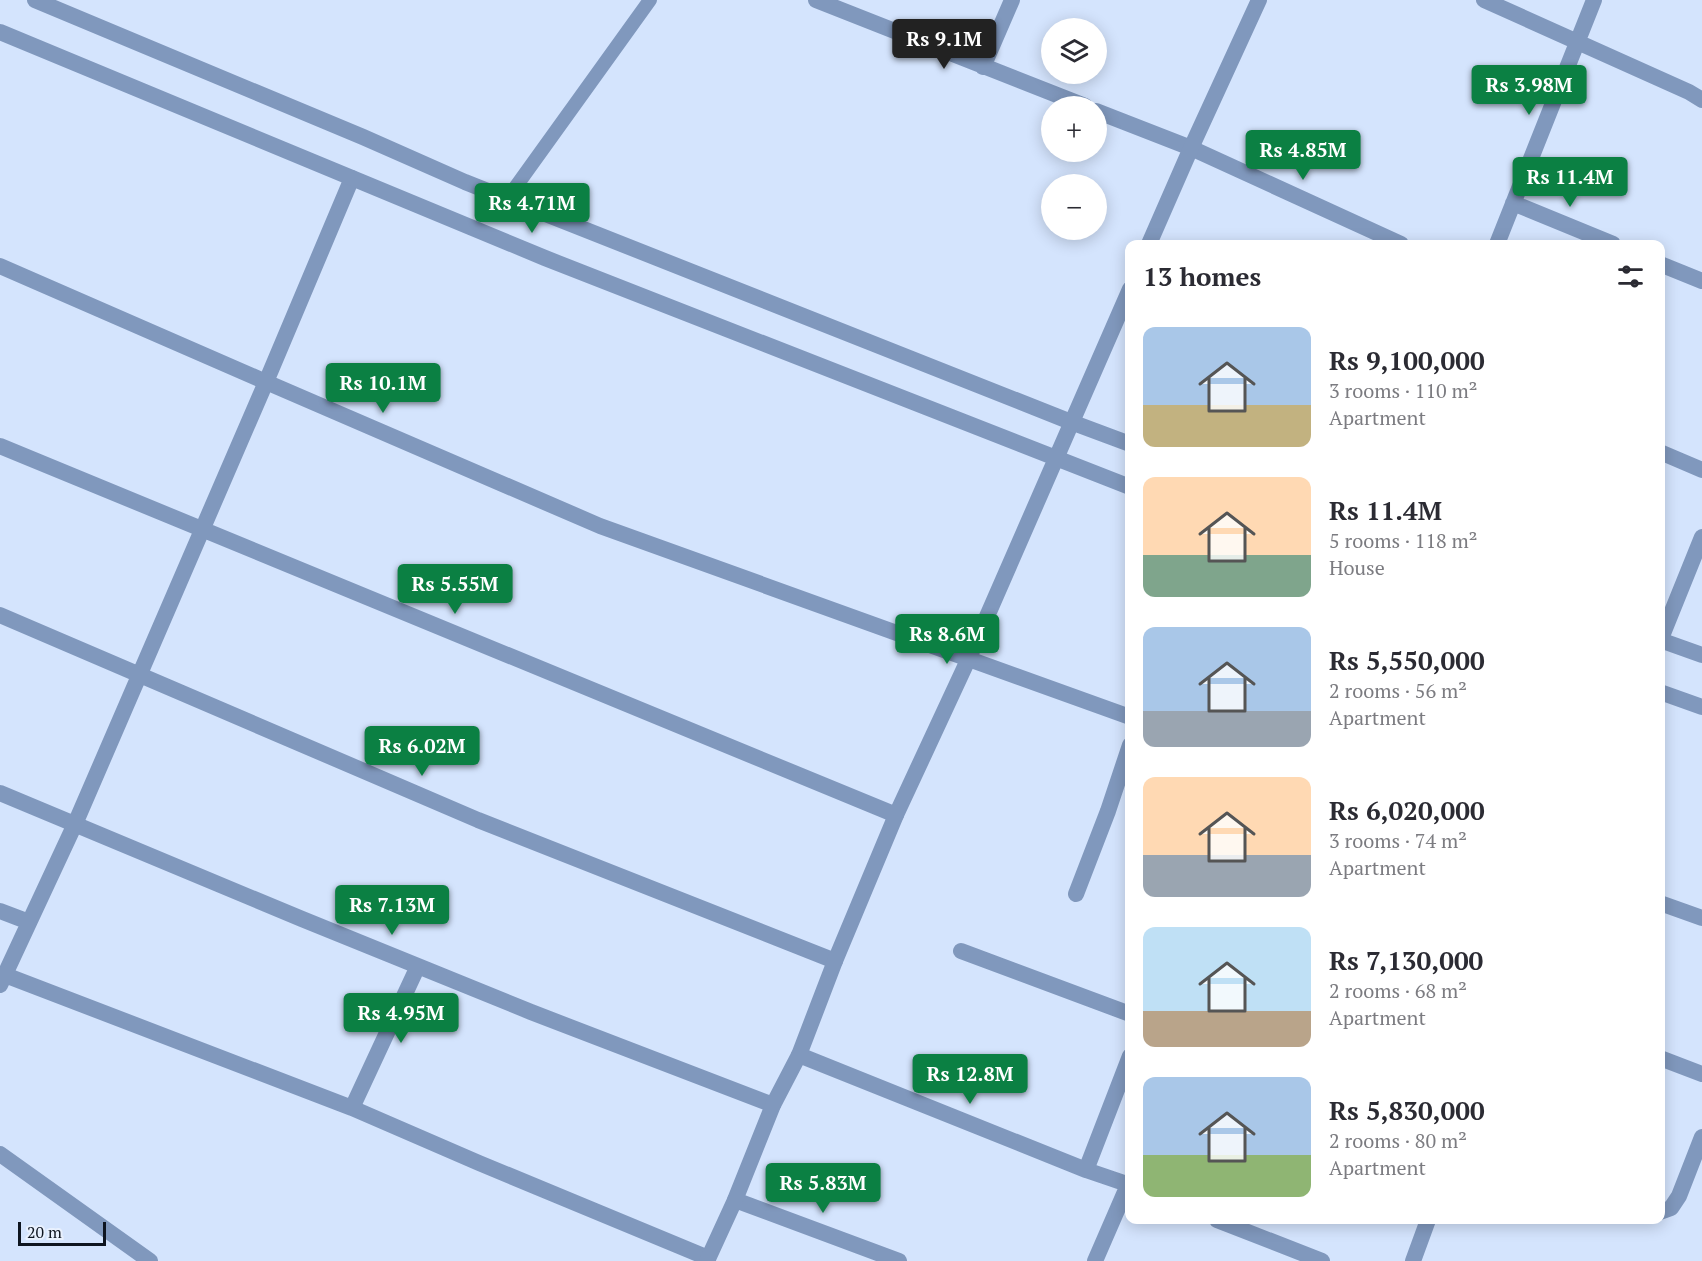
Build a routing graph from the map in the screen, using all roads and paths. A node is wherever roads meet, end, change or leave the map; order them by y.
1 (35, 0) edge
2 (650, 0) edge
3 (816, 0) edge
4 (1012, 0) edge
5 (1259, 0) edge
6 (1484, 0) edge
7 (1594, 0) edge
8 (0, 32) edge
9 (1576, 42) junction
10 (983, 67) junction
11 (1059, 96) edge
12 (1702, 100) edge
13 (1107, 115) edge
14 (1191, 148) junction
15 (352, 178) junction
16 (507, 199) junction
17 (1513, 203) junction
18 (1151, 240) edge
19 (1392, 240) edge
20 (1499, 240) edge
21 (1603, 240) edge
22 (0, 266) edge
23 (1665, 266) edge
24 (1702, 281) edge
25 (1125, 300) edge
26 (266, 382) junction
27 (1071, 422) junction
28 (1125, 442) edge
29 (0, 446) edge
30 (1665, 454) edge
31 (1055, 458) junction
32 (1702, 470) edge
33 (1125, 485) edge
34 (201, 529) junction
35 (1702, 537) edge
36 (0, 615) edge
37 (1665, 630) edge
38 (1665, 641) edge
39 (1702, 655) edge
40 (968, 660) junction
41 (139, 675) junction
42 (1665, 694) edge
43 (1702, 707) edge
44 (1125, 715) edge
45 (1125, 760) edge
46 (0, 793) edge
47 (896, 815) junction
48 (75, 824) junction
49 (1076, 894) dead end
50 (1665, 905) edge
51 (0, 912) edge
52 (1702, 918) edge
53 (28, 922) junction
54 (961, 951) dead end
55 (835, 961) junction
56 (418, 966) junction
57 (2, 980) edge
58 (1125, 1012) edge
59 (799, 1055) junction
60 (1665, 1060) edge
61 (1125, 1069) edge
62 (1702, 1074) edge
63 (773, 1105) junction
64 (352, 1108) junction
65 (1702, 1137) edge
66 (0, 1154) edge
67 (1086, 1170) junction
68 (1125, 1184) edge
69 (1125, 1194) edge
70 (735, 1200) junction
71 (1665, 1210) edge
72 (1226, 1224) edge
73 (1427, 1224) edge
74 (707, 1259) edge
75 (150, 1261) edge
76 (899, 1261) edge
77 (1095, 1261) edge
78 (1322, 1261) edge
79 (1413, 1261) edge

1 - 16 street
2 - 16 lane
3 - 10 street
4 - 10 street
5 - 14 street
6 - 9 street
7 - 9 street
8 - 15 street
9 - 12 street
9 - 17 street
10 - 11 street
13 - 14 street
14 - 18 street
14 - 19 street
15 - 26 street
15 - 31 street
16 - 27 street
17 - 20 street
17 - 21 street
22 - 26 street
23 - 24 street
25 - 27 street
26 - 34 street
26 - 40 street
27 - 28 street
27 - 31 street
29 - 34 street
30 - 32 street
31 - 33 street
31 - 40 street
34 - 41 street
34 - 47 street
35 - 37 street
36 - 41 street
38 - 39 street
40 - 44 street
40 - 47 street
41 - 48 street
41 - 55 street
42 - 43 street
45 - 49 street
46 - 48 street
47 - 55 street
48 - 53 street
48 - 56 street
50 - 52 street
51 - 53 street
53 - 57 street
54 - 58 street
55 - 59 street
56 - 63 street
56 - 64 street
57 - 64 street
59 - 63 street
59 - 67 street
60 - 62 street
61 - 67 street
63 - 70 street
64 - 74 street
65 - 71 street
66 - 75 street
67 - 68 street
69 - 77 street
70 - 74 street
70 - 76 street
72 - 78 street
73 - 79 street

